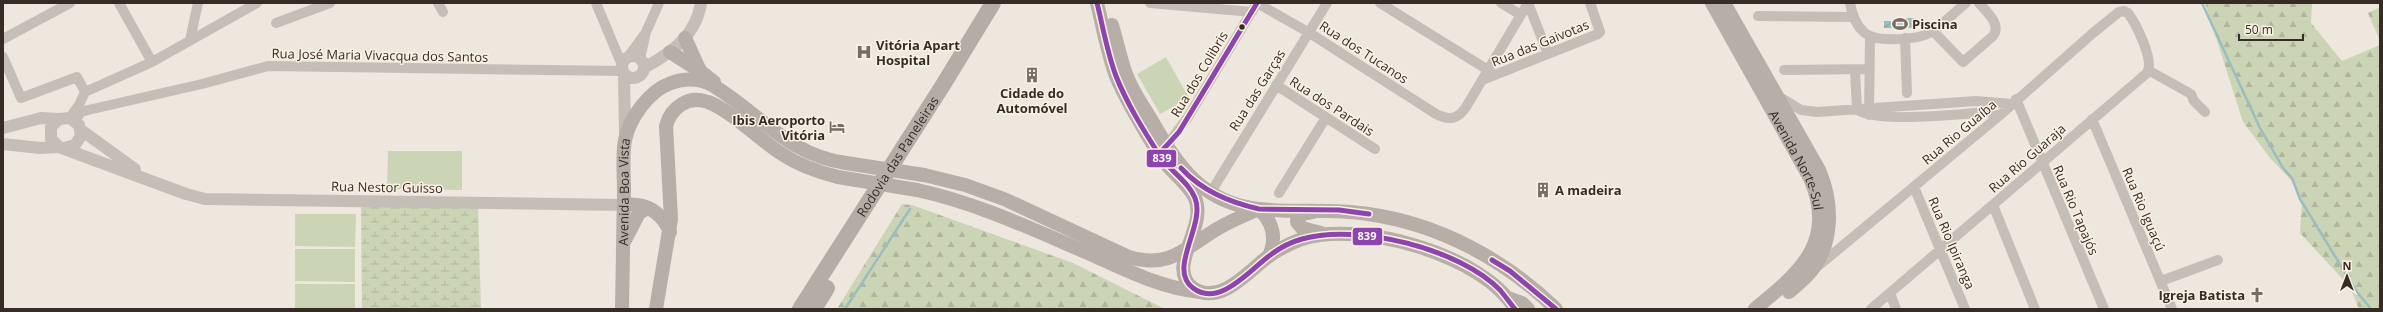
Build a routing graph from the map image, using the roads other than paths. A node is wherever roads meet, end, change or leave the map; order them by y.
1 (70, 3) edge
2 (119, 3) edge
3 (198, 3) edge
4 (257, 3) edge
5 (330, 3) edge
6 (596, 3) edge
7 (659, 3) edge
8 (701, 3) edge
9 (993, 3) edge
10 (1005, 3) edge
11 (1097, 3) edge
12 (1106, 3) edge
13 (1150, 3) edge
14 (1257, 3) edge
15 (1327, 3) edge
16 (1380, 3) edge
17 (1501, 3) edge
18 (1528, 3) edge
19 (1590, 3) edge
20 (1712, 3) edge
21 (1724, 3) edge
22 (1850, 3) edge
23 (1966, 3) edge
24 (1979, 3) edge
25 (55, 7) edge
26 (1252, 12) junction
27 (1521, 15) junction
28 (1758, 16) dead end
29 (1854, 18) junction
30 (276, 23) dead end
31 (1933, 31) junction
32 (646, 32) junction
33 (1308, 32) junction
34 (1870, 37) junction
35 (685, 38) junction
36 (1905, 38) junction
37 (3, 39) edge
38 (190, 40) junction
39 (670, 52) junction
40 (1548, 54) junction
41 (3, 57) edge
42 (152, 62) junction
43 (642, 64) junction
44 (624, 67) junction
45 (1869, 69) junction
46 (1488, 70) junction
47 (1784, 70) dead end
48 (1855, 70) junction
49 (2148, 70) junction
50 (700, 71) junction
51 (1482, 80) junction
52 (1276, 86) junction
53 (85, 92) junction
54 (1907, 93) dead end
55 (1775, 94) junction
56 (1990, 101) junction
57 (2014, 101) junction
58 (1857, 109) junction
59 (1869, 112) junction
60 (1988, 112) junction
61 (2205, 112) dead end
62 (751, 114) junction
63 (1999, 116) junction
64 (1325, 119) junction
65 (2092, 119) junction
66 (71, 122) junction
67 (1988, 124) junction
68 (3, 128) edge
69 (625, 141) junction
70 (3, 144) edge
71 (61, 148) junction
72 (1375, 149) dead end
73 (1163, 150) junction
74 (2041, 163) junction
75 (153, 181) junction
76 (1914, 187) junction
77 (1211, 192) junction
78 (1279, 193) dead end
79 (624, 205) junction
80 (1993, 205) junction
81 (648, 208) junction
82 (1259, 209) junction
83 (1339, 210) junction
84 (670, 232) junction
85 (1336, 234) junction
86 (623, 243) junction
87 (1188, 248) junction
88 (1942, 249) junction
89 (1269, 256) junction
90 (2218, 260) dead end
91 (1811, 272) junction
92 (2161, 281) junction
93 (1204, 292) junction
94 (1890, 293) junction
95 (1511, 303) edge
96 (1552, 307) edge
97 (622, 309) edge
98 (656, 309) edge
99 (800, 309) edge
100 (814, 309) edge
101 (1528, 309) edge
102 (1755, 309) edge
103 (1769, 309) edge
104 (1871, 309) edge
105 (1896, 309) edge
106 (1965, 309) edge
107 (2035, 309) edge
108 (2104, 309) edge
109 (2172, 309) edge

1 - 25 street
2 - 42 street
3 - 38 street
4 - 38 street
5 - 30 street
6 - 44 street
7 - 32 street
8 - 35 street
9 - 99 main road, Rodovia das Paneleiras
10 - 100 main road, Rodovia das Paneleiras
11 - 73 main road
12 - 73 main road
13 - 26 street
14 - 26 street, Rua dos Colibris
14 - 33 street, Rua dos Tucanos
15 - 33 street, Rua das Garças
16 - 46 street
17 - 27 street
18 - 27 street
18 - 40 street
19 - 40 street, Rua das Gaivotas
20 - 102 main road, Avenida Norte-Sul
21 - 55 main road, Avenida Norte-Sul
22 - 29 street
23 - 31 street
24 - 31 street
25 - 37 street
26 - 73 street, Rua dos Colibris
27 - 46 street
28 - 29 street
29 - 34 street
31 - 36 street
32 - 43 street
32 - 44 street
33 - 51 street, Rua dos Tucanos
33 - 52 street, Rua das Garças
34 - 36 street
34 - 45 street
35 - 39 street
35 - 50 main road
36 - 54 street
38 - 42 street
39 - 43 street
39 - 50 main road
40 - 51 street, Rua das Gaivotas
41 - 53 street
42 - 53 street
43 - 44 street
43 - 44 street
44 - 66 street, Rua José Maria Vivacqua dos Santos
44 - 69 street, Avenida Boa Vista
45 - 48 street
45 - 59 street
46 - 51 street
47 - 48 street
48 - 58 street
49 - 57 street, Rua Rio Guaíba
49 - 61 street
49 - 65 street, Rua Rio Guaraja
50 - 62 main road
52 - 64 street, Rua dos Pardais
52 - 77 street, Rua das Garças
53 - 66 street
55 - 58 street
55 - 91 main road, Avenida Norte-Sul
56 - 57 street
56 - 59 street
56 - 60 street
57 - 63 street, Rua Rio Guaíba
57 - 74 street, Rua Rio Tapajós
58 - 59 street
59 - 60 street
60 - 63 street
60 - 67 street
62 - 69 main road
62 - 87 main road, bridge
63 - 67 street, Rua Rio Guaíba
64 - 72 street, Rua dos Pardais
64 - 78 street
65 - 74 street, Rua Rio Guaraja
65 - 92 street, Rua Rio Iguaçú
66 - 68 street
66 - 71 street
66 - 71 street
66 - 75 street, Rua Nestor Guisso
67 - 76 street, Rua Rio Guaíba
69 - 79 main road, Avenida Boa Vista
70 - 71 street, Rua Nestor Guisso
71 - 75 street, Rua Nestor Guisso
73 - 77 main road
73 - 87 main road
74 - 80 street, Rua Rio Guaraja
74 - 108 street, Rua Rio Tapajós
75 - 79 street, Rua Nestor Guisso
76 - 88 street, Rua Rio Ipiranga
76 - 91 street, Rua Rio Guaíba
77 - 82 main road
79 - 81 main road
79 - 86 main road, Avenida Boa Vista
80 - 88 street, Rua Rio Guaraja
80 - 107 street
81 - 84 main road
81 - 86 main road
82 - 83 main road
82 - 87 main road
82 - 89 main road
83 - 85 main road
83 - 96 main road
84 - 93 main road, bridge
84 - 98 main road
85 - 89 main road
85 - 95 main road
86 - 97 main road, Avenida Boa Vista
87 - 93 main road
88 - 94 street, Rua Rio Guaraja
88 - 106 street, Rua Rio Ipiranga
89 - 93 main road
90 - 92 street
91 - 103 main road, Avenida Norte-Sul
92 - 109 street, Rua Rio Iguaçú
94 - 104 street, Rua Rio Guaraja
94 - 105 street
95 - 101 main road

